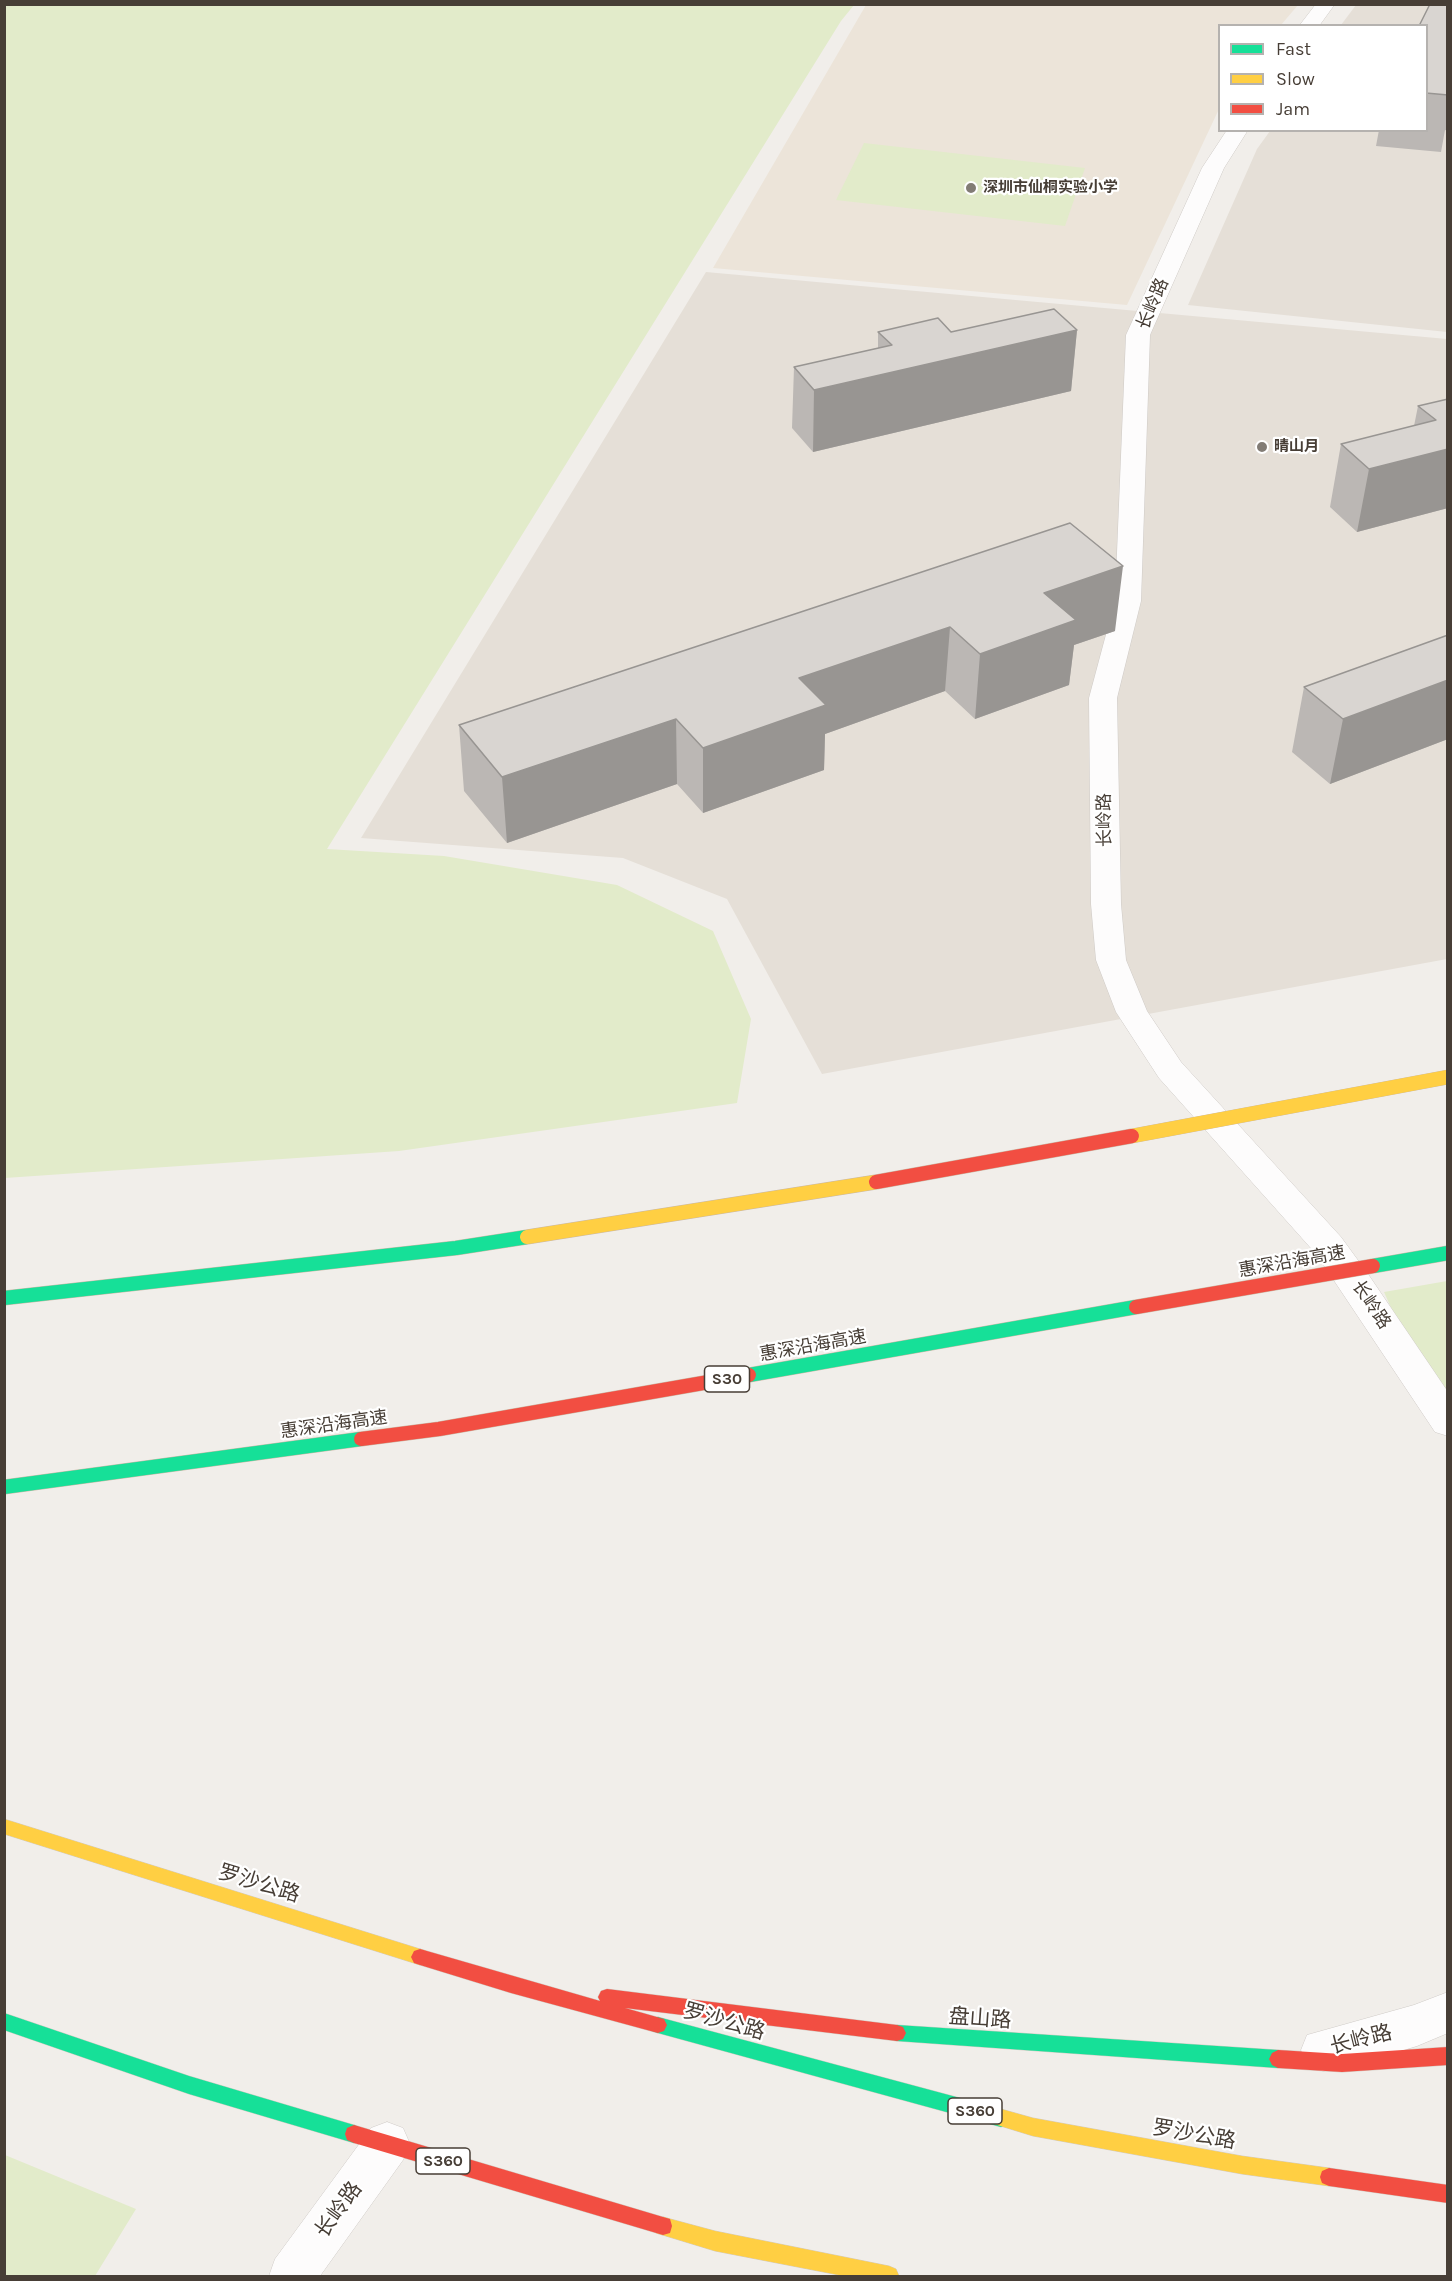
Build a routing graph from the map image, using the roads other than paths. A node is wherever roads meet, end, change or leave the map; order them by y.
1 (1326, 4) edge
2 (1310, 24) edge
3 (1237, 132) edge
4 (1448, 1077) edge
5 (1448, 1253) edge
6 (4, 1298) edge
7 (1448, 1422) edge
8 (4, 1487) edge
9 (4, 1826) edge
10 (511, 1985) junction
11 (1448, 2012) edge
12 (4, 2021) edge
13 (1448, 2056) edge
14 (1271, 2059) junction
15 (387, 2144) junction
16 (1448, 2194) edge
17 (292, 2277) edge
18 (889, 2277) edge

1 - 2 street
3 - 7 street, 长岭路
4 - 6 main road, bridge
5 - 8 main road, 惠深沿海高速 / S30, bridge
9 - 10 main road, 罗沙公路 / S360
10 - 14 main road, 盘山路
10 - 16 main road, 罗沙公路 / S360
11 - 14 street, 长岭路
12 - 15 main road, S360
13 - 14 main road, 盘山路
15 - 17 street, 长岭路
15 - 18 main road, S360

